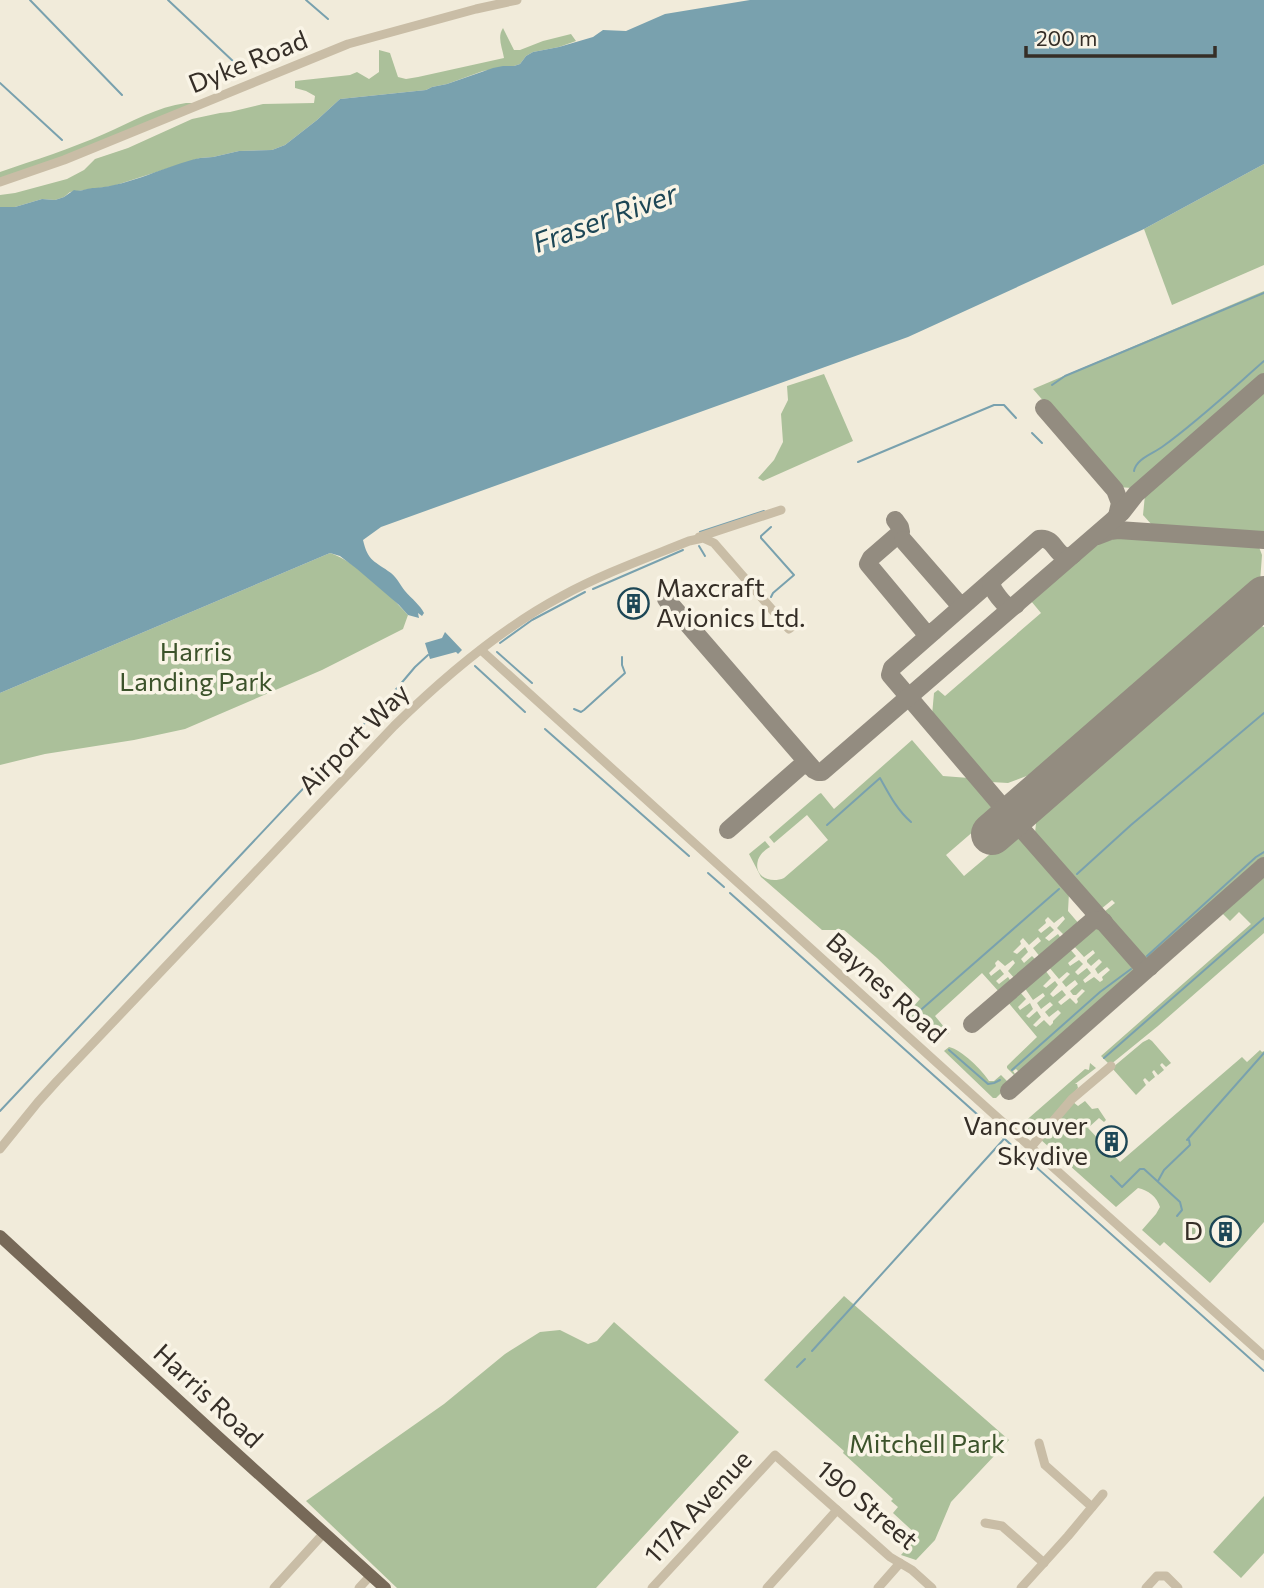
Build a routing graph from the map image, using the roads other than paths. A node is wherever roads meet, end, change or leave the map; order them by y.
1 (517, 0) edge
2 (0, 181) edge
3 (781, 510) dead end
4 (695, 539) junction
5 (797, 623) dead end
6 (481, 650) junction
7 (1111, 1066) dead end
8 (1031, 1147) junction
9 (0, 1149) edge
10 (0, 1237) edge
11 (1264, 1356) edge
12 (1039, 1443) dead end
13 (775, 1455) joint
14 (1103, 1494) dead end
15 (1092, 1507) junction
16 (838, 1510) junction
17 (985, 1523) dead end
18 (324, 1533) junction
19 (900, 1563) junction
20 (1044, 1563) junction
21 (371, 1575) junction
22 (274, 1588) edge
23 (359, 1588) edge
24 (385, 1588) edge
25 (652, 1588) edge
26 (767, 1588) edge
27 (878, 1588) edge
28 (932, 1588) edge
29 (1021, 1588) edge
30 (1146, 1588) edge
31 (1178, 1588) edge

1 - 2 street, Dyke Road
3 - 4 street, Airport Way
4 - 5 street
4 - 6 street, Airport Way
6 - 8 street, Baynes Road
6 - 9 street, Airport Way
7 - 8 street
8 - 11 street, Baynes Road
10 - 18 main road, Harris Road
12 - 15 street
13 - 16 street, 190 Street
13 - 25 street, 117A Avenue
14 - 15 street
15 - 20 street
16 - 19 street, 190 Street
16 - 26 street
17 - 20 street
18 - 21 main road, Harris Road
18 - 22 street
19 - 27 street
19 - 28 street, 190 Street
20 - 29 street
21 - 23 street
21 - 24 main road, Harris Road
30 - 31 street

